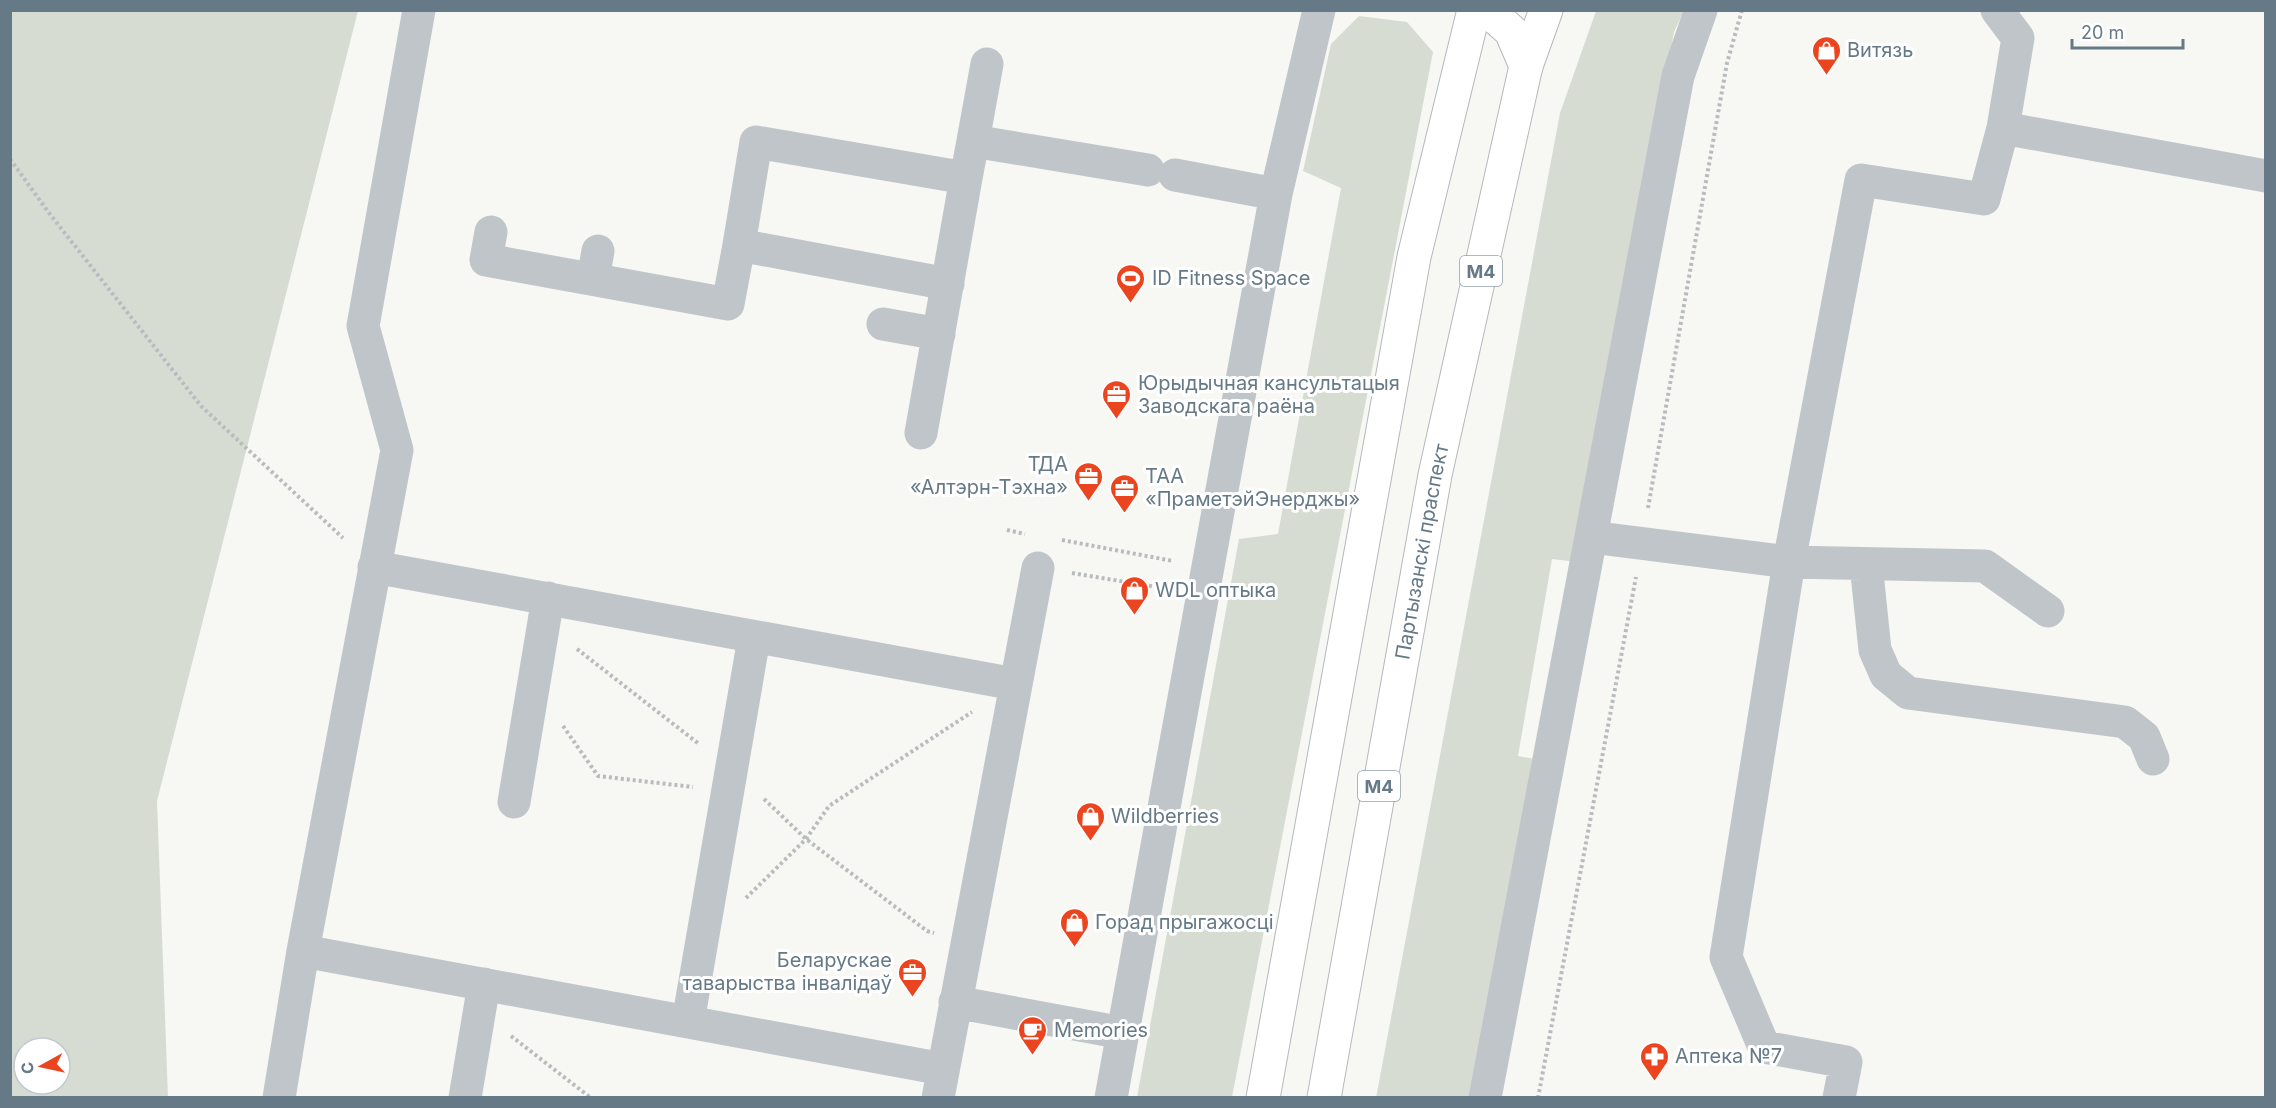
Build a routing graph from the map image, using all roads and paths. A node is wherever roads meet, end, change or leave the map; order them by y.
1 (419, 10) edge
2 (1319, 10) edge
3 (1474, 10) edge
4 (1487, 10) edge
5 (1546, 10) edge
6 (1701, 10) edge
7 (1997, 10) edge
8 (987, 64) dead end
9 (1526, 66) junction
10 (2003, 128) junction
11 (973, 141) junction
12 (10, 159) edge
13 (2265, 176) edge
14 (966, 178) junction
15 (1276, 194) junction
16 (491, 232) dead end
17 (739, 246) junction
18 (948, 284) junction
19 (883, 324) dead end
20 (939, 334) junction
21 (921, 433) dead end
22 (1007, 530) dead end
23 (1030, 534) dead end
24 (1591, 537) junction
25 (1054, 539) dead end
26 (1179, 562) dead end
27 (1789, 562) junction
28 (1866, 564) junction
29 (374, 567) junction
30 (1038, 568) joint
31 (1175, 590) dead end
32 (548, 598) junction
33 (2048, 611) dead end
34 (754, 638) junction
35 (533, 683) junction
36 (1015, 684) junction
37 (2153, 759) dead end
38 (729, 792) junction
39 (514, 802) dead end
40 (742, 902) dead end
41 (303, 951) junction
42 (484, 984) junction
43 (955, 1002) junction
44 (688, 1022) junction
45 (1123, 1033) junction
46 (941, 1083) edge
47 (279, 1098) edge
48 (465, 1098) edge
49 (591, 1098) edge
50 (1111, 1098) edge
51 (1263, 1098) edge
52 (1324, 1098) edge
53 (1485, 1098) edge
54 (1839, 1098) edge

1 - 29 lane
2 - 15 lane
3 - 51 main road
4 - 9 main road
5 - 9 main road, Партызанскі праспект / М4
6 - 24 lane
7 - 10 lane
8 - 11 lane
9 - 52 main road, Партызанскі праспект / М4
10 - 13 lane
10 - 27 lane
11 - 14 lane
11 - 15 lane
12 - 29 path
14 - 17 lane
14 - 18 lane
15 - 45 lane
16 - 17 lane
17 - 18 lane
18 - 20 lane
19 - 20 lane
20 - 21 lane
22 - 23 path
24 - 27 lane
24 - 53 lane
25 - 26 path
27 - 28 lane
27 - 54 lane
28 - 33 lane
28 - 37 lane
29 - 32 lane
29 - 41 lane
30 - 31 path
30 - 36 lane
32 - 34 lane
32 - 35 lane
34 - 36 lane
34 - 38 lane
35 - 38 path
35 - 39 lane
36 - 40 path
36 - 43 lane
38 - 44 lane
41 - 42 lane
41 - 47 lane
42 - 44 lane
42 - 48 lane
42 - 49 path
43 - 45 lane
43 - 46 lane
44 - 46 lane
45 - 50 lane

